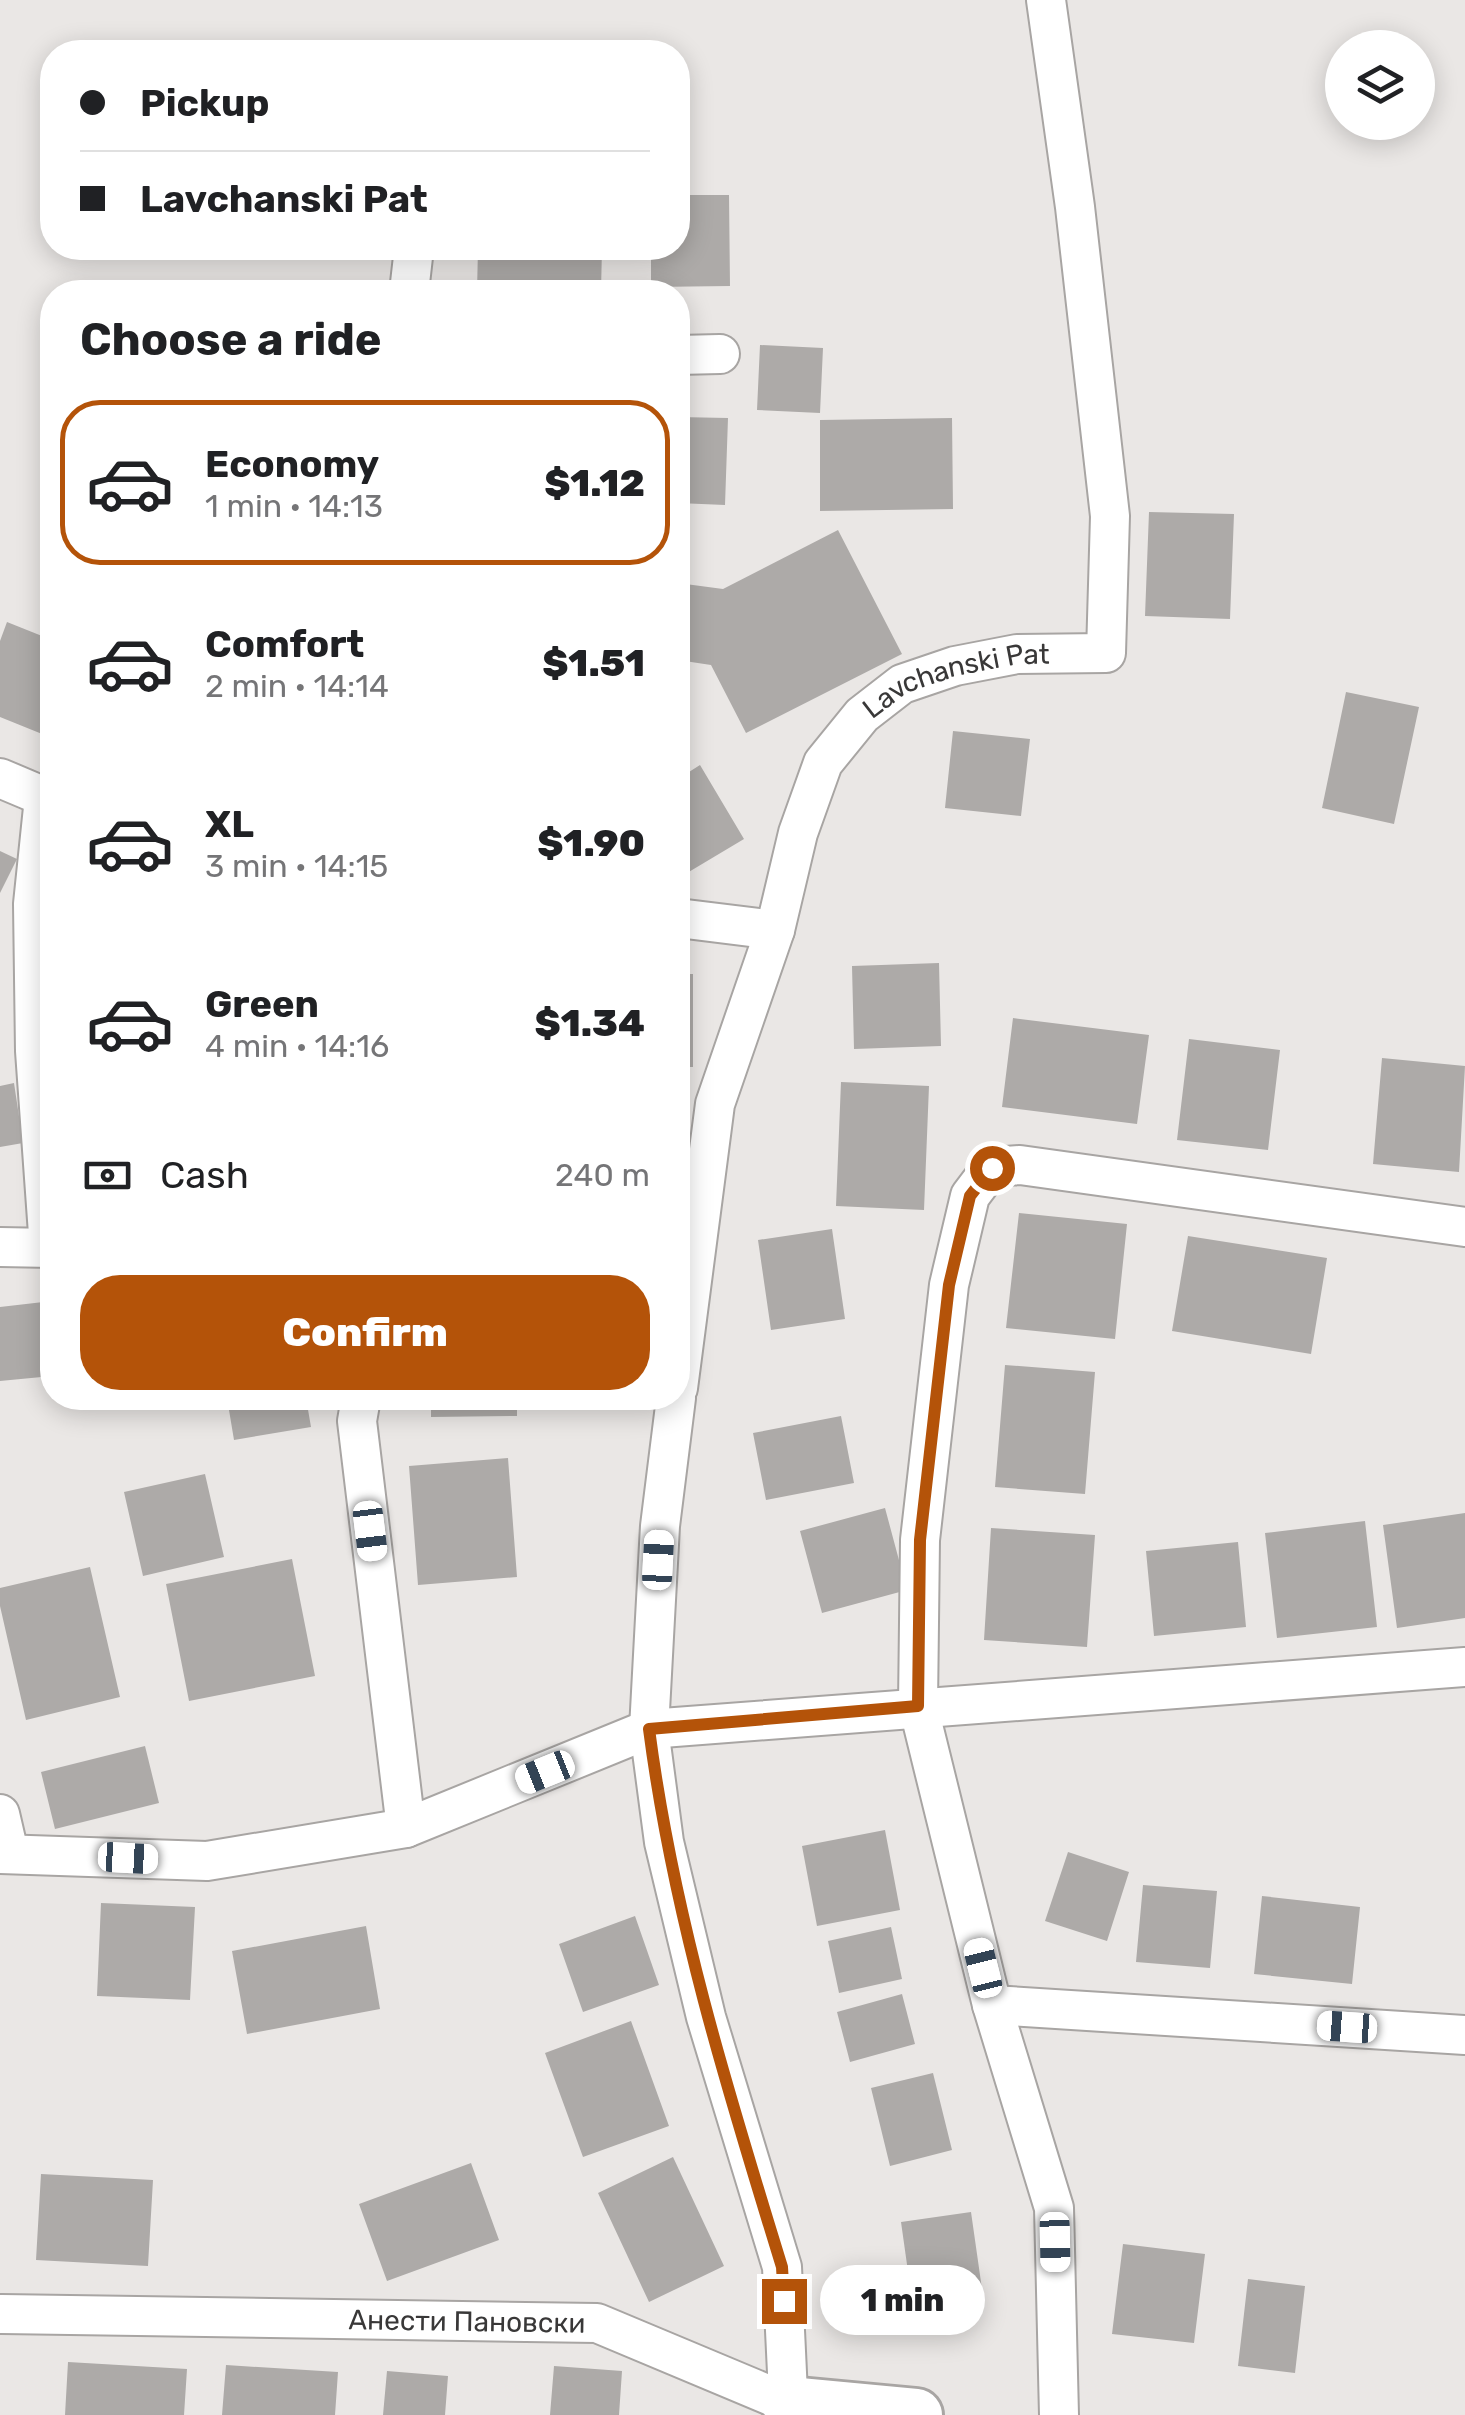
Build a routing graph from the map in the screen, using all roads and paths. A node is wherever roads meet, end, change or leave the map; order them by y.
1 (1046, 0) edge
2 (720, 354) dead end
3 (690, 355) edge
4 (0, 778) edge
5 (40, 796) edge
6 (40, 855) edge
7 (690, 919) edge
8 (775, 930) junction
9 (40, 1113) edge
10 (690, 1214) edge
11 (1465, 1227) edge
12 (0, 1247) edge
13 (40, 1248) edge
14 (359, 1410) edge
15 (674, 1410) edge
16 (1465, 1667) edge
17 (918, 1706) junction
18 (649, 1729) junction
19 (0, 1814) edge
20 (406, 1828) junction
21 (5, 1853) edge
22 (992, 2005) junction
23 (1465, 2034) edge
24 (2, 2314) dead end
25 (789, 2409) edge
26 (916, 2415) edge
27 (1058, 2415) edge

1 - 8 street, Lavchanski Pat
2 - 3 street
4 - 5 street
6 - 9 street
7 - 8 street
8 - 10 street, Lavchanski Pat
11 - 17 street
12 - 13 street
14 - 20 street
15 - 18 street
16 - 17 street
17 - 18 street
17 - 22 street
18 - 20 street
18 - 25 street
19 - 21 street
20 - 21 street
22 - 23 street
22 - 27 street
24 - 25 street, Анести Пановски
25 - 26 street, Анести Пановски

